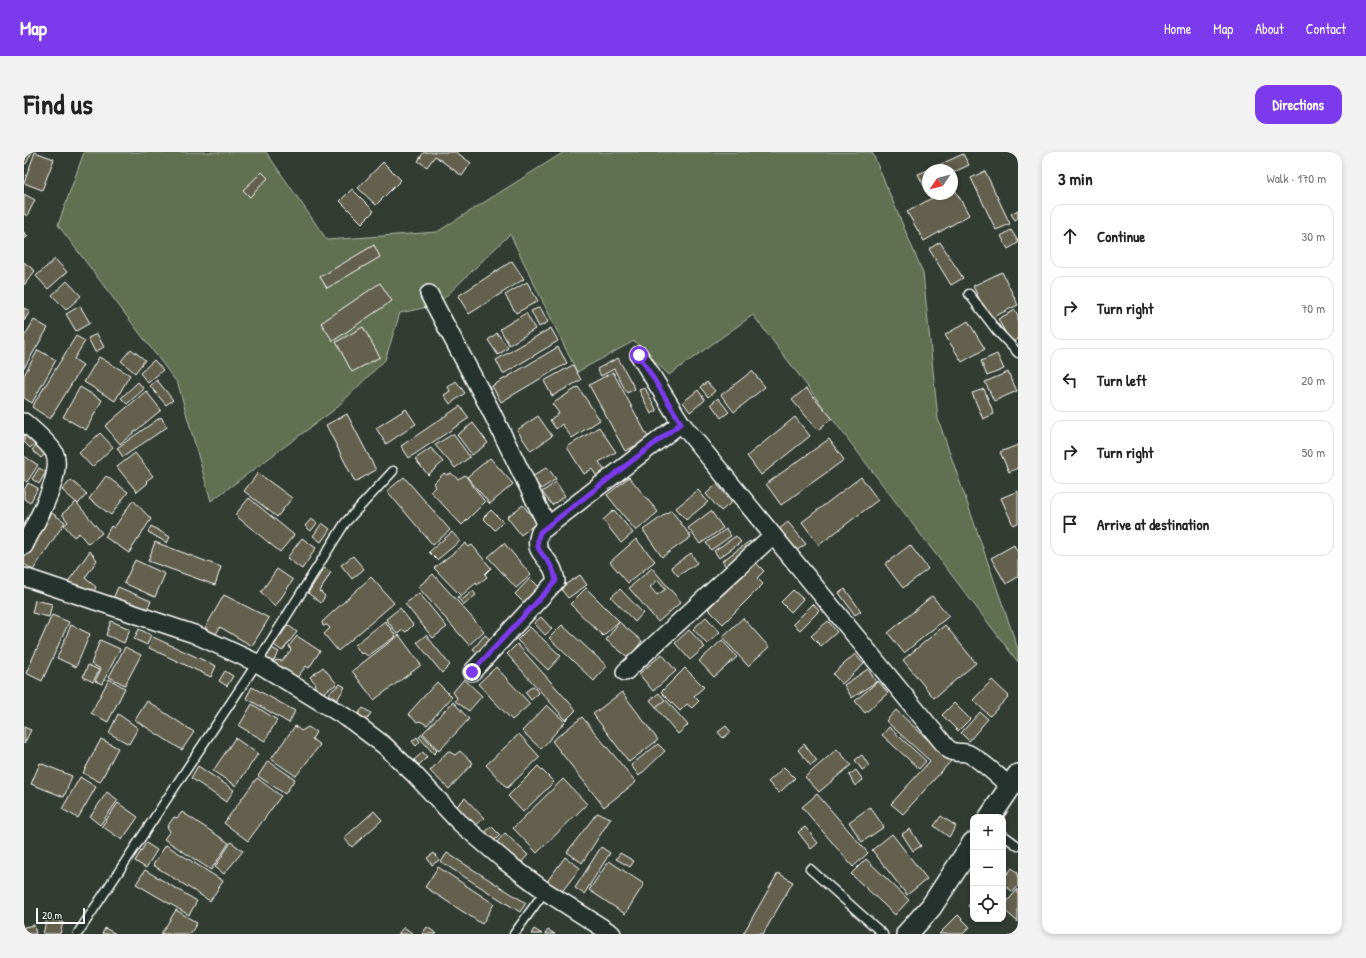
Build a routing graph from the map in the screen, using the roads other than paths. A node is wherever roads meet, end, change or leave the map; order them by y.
1 (429, 294) dead end
2 (968, 294) dead end
3 (1018, 353) edge
4 (639, 355) dead end
5 (24, 422) edge
6 (681, 423) junction
7 (393, 471) dead end
8 (547, 525) junction
9 (772, 536) junction
10 (24, 546) edge
11 (24, 577) edge
12 (257, 663) junction
13 (472, 672) dead end
14 (625, 672) dead end
15 (1015, 784) edge
16 (992, 814) edge
17 (1006, 837) edge
18 (1018, 846) edge
19 (970, 848) edge
20 (810, 869) dead end
21 (545, 891) junction
22 (78, 933) dead end
23 (514, 934) edge
24 (612, 934) edge
25 (882, 934) edge
26 (907, 934) edge

1 - 8 street
2 - 3 lane
4 - 6 street
5 - 10 street
6 - 8 street
6 - 9 street
7 - 12 lane
8 - 13 street
9 - 14 street
9 - 15 street
11 - 12 street
12 - 21 street
12 - 22 lane
15 - 16 street
17 - 18 lane
19 - 26 street
20 - 25 lane
21 - 23 lane
21 - 24 street

